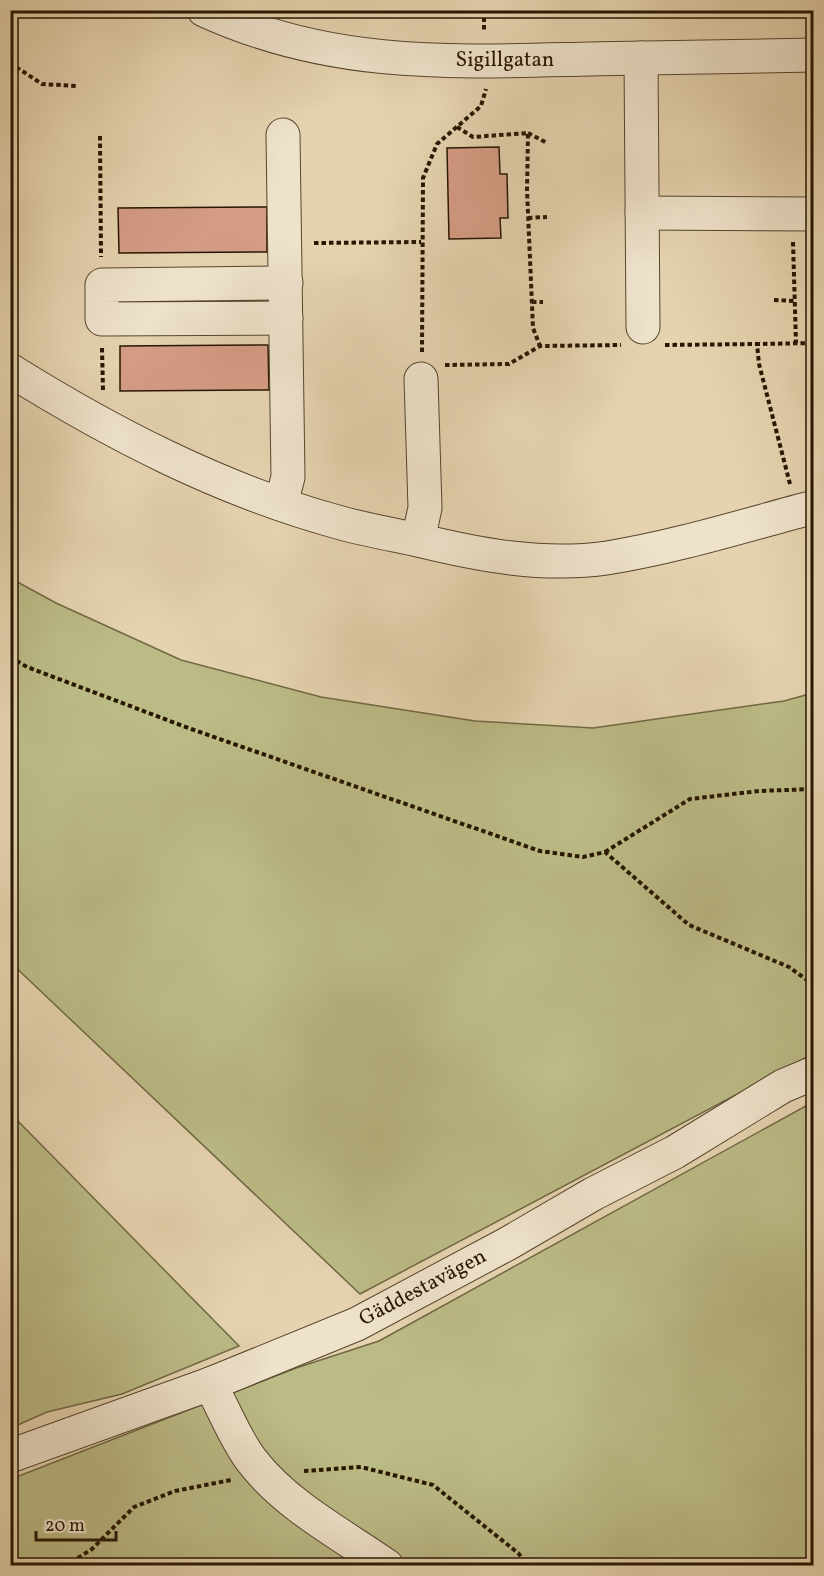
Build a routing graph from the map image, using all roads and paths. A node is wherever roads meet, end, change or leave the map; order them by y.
1 (15, 10) edge
2 (204, 10) edge
3 (484, 10) edge
4 (10, 15) edge
5 (813, 55) edge
6 (641, 58) junction
7 (489, 61) junction
8 (10, 63) edge
9 (76, 86) dead end
10 (457, 127) junction
11 (528, 133) junction
12 (282, 135) dead end
13 (100, 136) dead end
14 (547, 143) dead end
15 (642, 213) junction
16 (803, 214) edge
17 (547, 217) dead end
18 (528, 218) junction
19 (421, 242) junction
20 (285, 243) junction
21 (286, 283) junction
22 (102, 285) junction
23 (774, 300) dead end
24 (794, 301) junction
25 (532, 302) junction
26 (543, 302) dead end
27 (286, 318) junction
28 (102, 319) junction
29 (643, 339) junction
30 (796, 343) junction
31 (813, 343) edge
32 (757, 344) junction
33 (540, 346) junction
34 (10, 370) edge
35 (421, 372) junction
36 (93, 420) junction
37 (281, 504) junction
38 (805, 509) edge
39 (418, 540) junction
40 (10, 657) edge
41 (813, 789) edge
42 (604, 852) junction
43 (813, 985) edge
44 (813, 1073) edge
45 (210, 1384) junction
46 (10, 1456) edge
47 (387, 1566) edge

1 - 4 path
2 - 7 street, Sigillgatan
3 - 7 path
5 - 6 street, Sigillgatan
6 - 7 street, Sigillgatan
6 - 15 street
7 - 10 path
8 - 9 path
10 - 11 path
10 - 19 path
11 - 14 path
11 - 18 path
12 - 20 street
13 - 22 path
15 - 16 street
15 - 29 street
16 - 24 path
17 - 18 path
18 - 25 path
19 - 20 path
19 - 35 path
20 - 21 street
21 - 22 street
21 - 27 street
22 - 28 street
23 - 24 path
24 - 30 path
25 - 26 path
25 - 33 path
27 - 28 street
27 - 37 street
28 - 36 path
29 - 32 path
29 - 33 path
30 - 31 path
30 - 32 path
32 - 38 path
33 - 35 path
34 - 36 street
35 - 39 street
36 - 37 street
37 - 39 street
38 - 39 street
40 - 42 path
41 - 42 path
42 - 43 path
44 - 45 street, Gäddestavägen
45 - 46 street, Gäddestavägen
45 - 47 street

